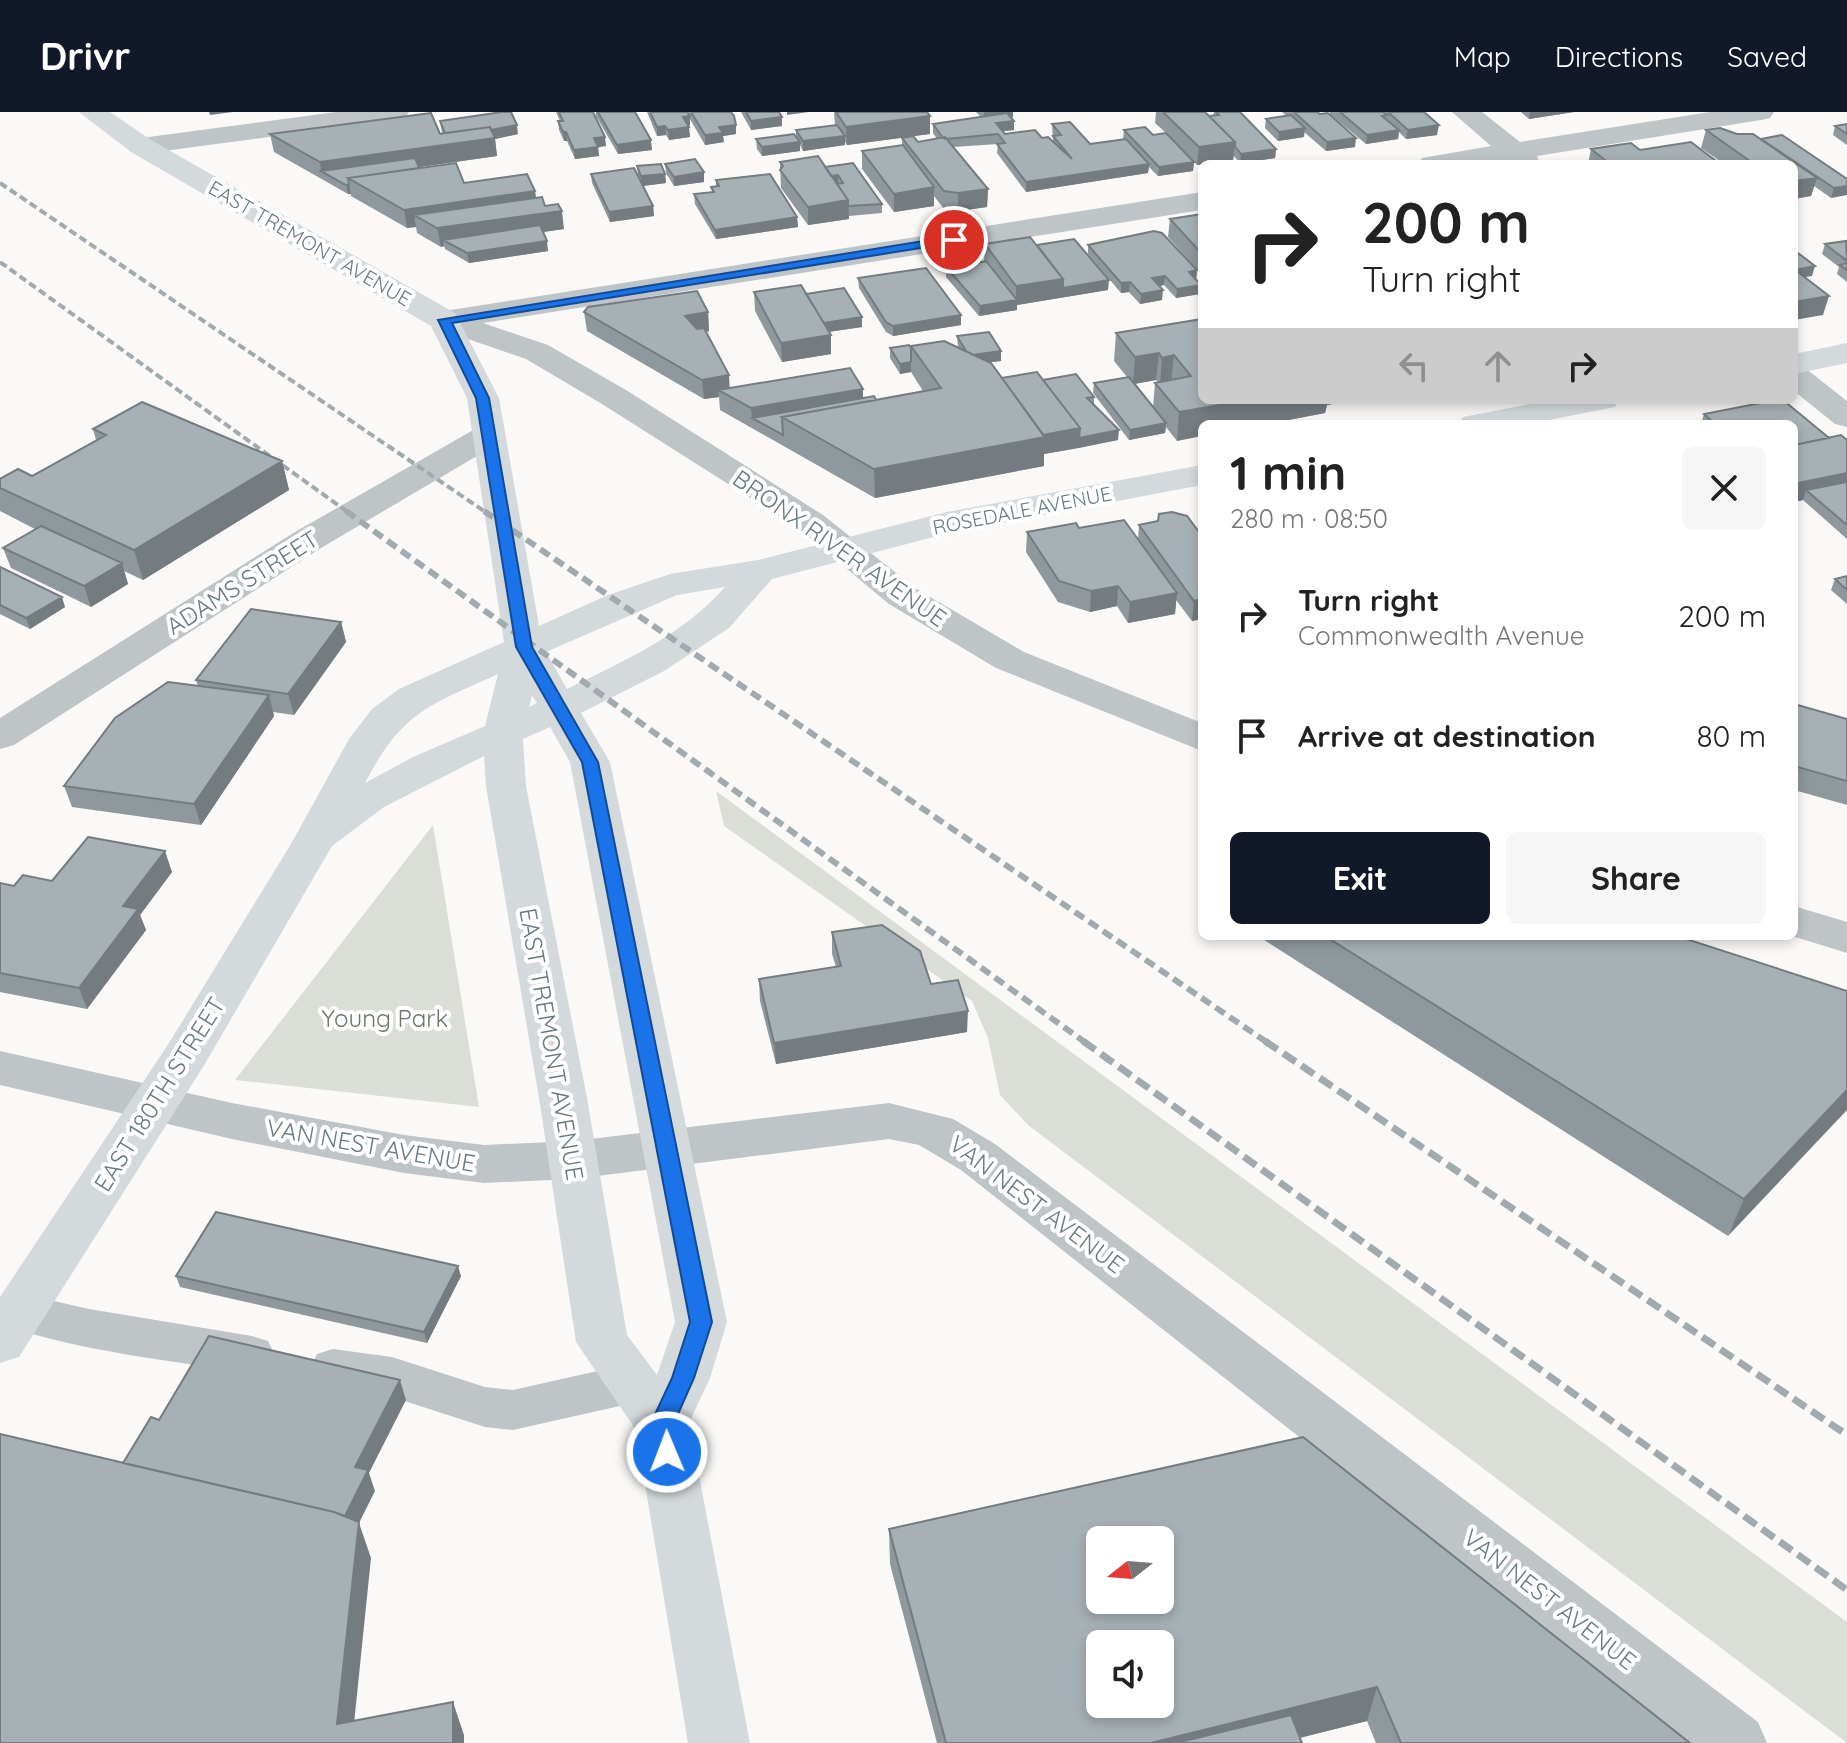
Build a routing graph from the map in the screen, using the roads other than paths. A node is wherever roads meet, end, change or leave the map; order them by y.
1 (92, 112) edge
2 (396, 112) edge
3 (1465, 112) edge
4 (1761, 112) edge
5 (141, 146) junction
6 (1522, 158) edge
7 (1492, 160) edge
8 (1198, 202) edge
9 (444, 320) junction
10 (1847, 353) edge
11 (1798, 363) edge
12 (1798, 378) edge
13 (1582, 404) edge
14 (1847, 417) edge
15 (1496, 420) edge
16 (487, 436) junction
17 (1198, 476) edge
18 (842, 547) junction
19 (759, 571) junction
20 (526, 662) junction
21 (568, 704) junction
22 (503, 734) junction
23 (0, 736) edge
24 (1198, 736) edge
25 (312, 844) junction
26 (1798, 922) edge
27 (1847, 938) edge
28 (0, 1068) edge
29 (155, 1102) junction
30 (666, 1148) junction
31 (574, 1160) junction
32 (10, 1326) edge
33 (648, 1403) junction
34 (719, 1743) edge
35 (1736, 1743) edge

1 - 5 main road, EAST TREMONT AVENUE
2 - 5 street
3 - 6 street
4 - 6 street
5 - 9 main road, EAST TREMONT AVENUE
6 - 7 street
8 - 9 street
9 - 16 main road, EAST TREMONT AVENUE
9 - 18 street, BRONX RIVER AVENUE
10 - 11 main road
12 - 14 street
13 - 15 main road
16 - 20 main road, EAST TREMONT AVENUE
16 - 23 street, ADAMS STREET
17 - 18 main road, ROSEDALE AVENUE
18 - 19 main road, EAST 180TH STREET
18 - 24 street, BRONX RIVER AVENUE
19 - 20 main road, EAST 180TH STREET
19 - 21 main road, EAST 180TH STREET
20 - 21 main road, EAST TREMONT AVENUE
20 - 22 main road, EAST TREMONT AVENUE
20 - 25 main road, EAST 180TH STREET
21 - 22 main road, EAST 180TH STREET
21 - 30 main road, EAST TREMONT AVENUE
22 - 25 main road, EAST 180TH STREET
22 - 31 main road, EAST TREMONT AVENUE
25 - 29 main road, EAST 180TH STREET
26 - 27 street
28 - 29 street, VAN NEST AVENUE
29 - 31 street, VAN NEST AVENUE
29 - 32 main road, EAST 180TH STREET
30 - 31 street, VAN NEST AVENUE
30 - 33 main road, EAST TREMONT AVENUE
30 - 35 street, VAN NEST AVENUE
31 - 33 main road, EAST TREMONT AVENUE
32 - 33 lane
33 - 34 main road, EAST TREMONT AVENUE

